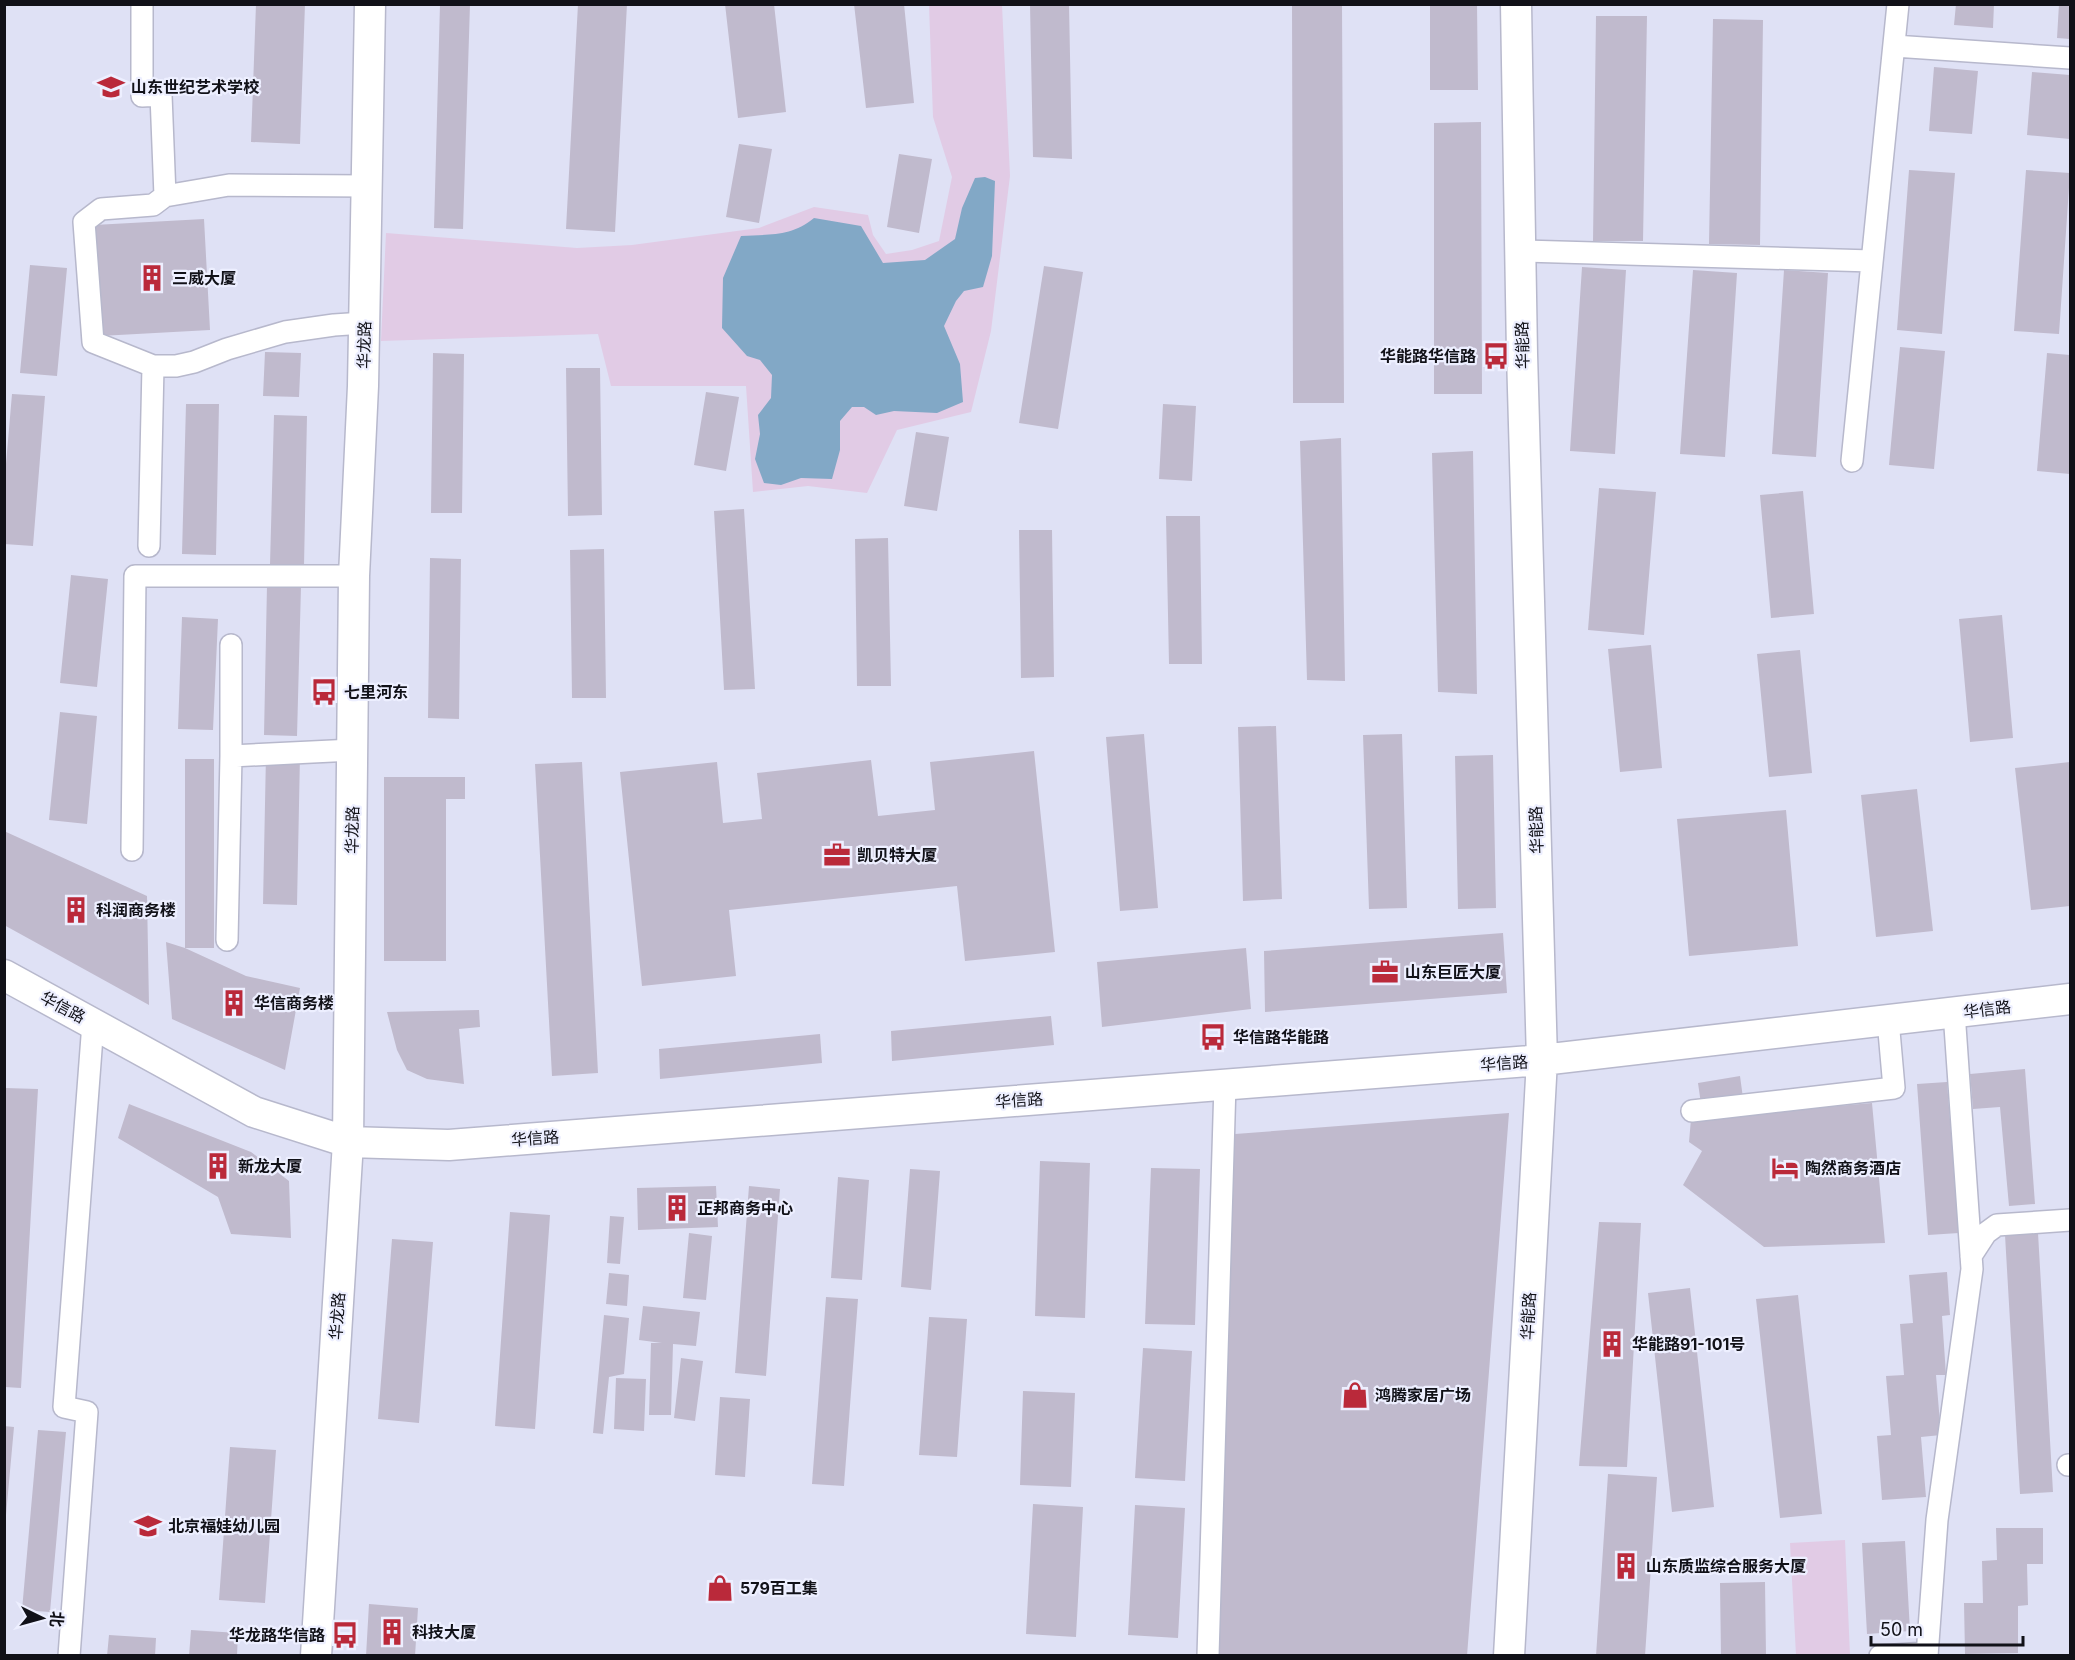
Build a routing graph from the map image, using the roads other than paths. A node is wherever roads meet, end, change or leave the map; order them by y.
1 (142, 4) edge
2 (370, 4) edge
3 (1516, 4) edge
4 (1898, 4) edge
5 (1894, 46) junction
6 (2070, 58) edge
7 (367, 186) junction
8 (165, 196) junction
9 (1521, 252) junction
10 (1872, 261) junction
11 (364, 323) junction
12 (153, 366) junction
13 (1852, 462) dead end
14 (149, 546) dead end
15 (354, 576) junction
16 (231, 645) dead end
17 (353, 750) junction
18 (231, 756) junction
19 (132, 850) dead end
20 (227, 940) dead end
21 (4, 975) edge
22 (2070, 999) edge
23 (1954, 1012) junction
24 (1888, 1020) junction
25 (93, 1023) junction
26 (1542, 1060) junction
27 (1226, 1084) junction
28 (1692, 1111) dead end
29 (348, 1142) junction
30 (2070, 1220) edge
31 (1971, 1256) junction
32 (1927, 1654) edge
33 (69, 1656) edge
34 (316, 1656) edge
35 (1208, 1656) edge
36 (1509, 1656) edge
37 (1880, 1656) edge

1 - 8 street
2 - 7 main road, 华龙路
3 - 9 main road, 华能路
4 - 5 street
5 - 6 street
5 - 10 street
7 - 8 street
7 - 11 main road, 华龙路
8 - 12 street
9 - 10 street
9 - 26 main road, 华能路
10 - 13 street
11 - 12 street
11 - 15 main road, 华龙路
12 - 14 street
15 - 17 main road, 华龙路
15 - 19 street
16 - 18 street
17 - 18 street
17 - 29 main road, 华龙路
18 - 20 street
21 - 25 main road, 华信路
22 - 23 main road, 华信路
23 - 24 main road, 华信路
23 - 31 street
24 - 26 main road, 华信路
24 - 28 street
25 - 29 main road, 华信路
25 - 33 street
26 - 27 main road, 华信路
26 - 36 main road, 华能路
27 - 29 main road, 华信路
27 - 35 street
29 - 34 main road, 华龙路
30 - 31 street
31 - 32 street
32 - 37 street

